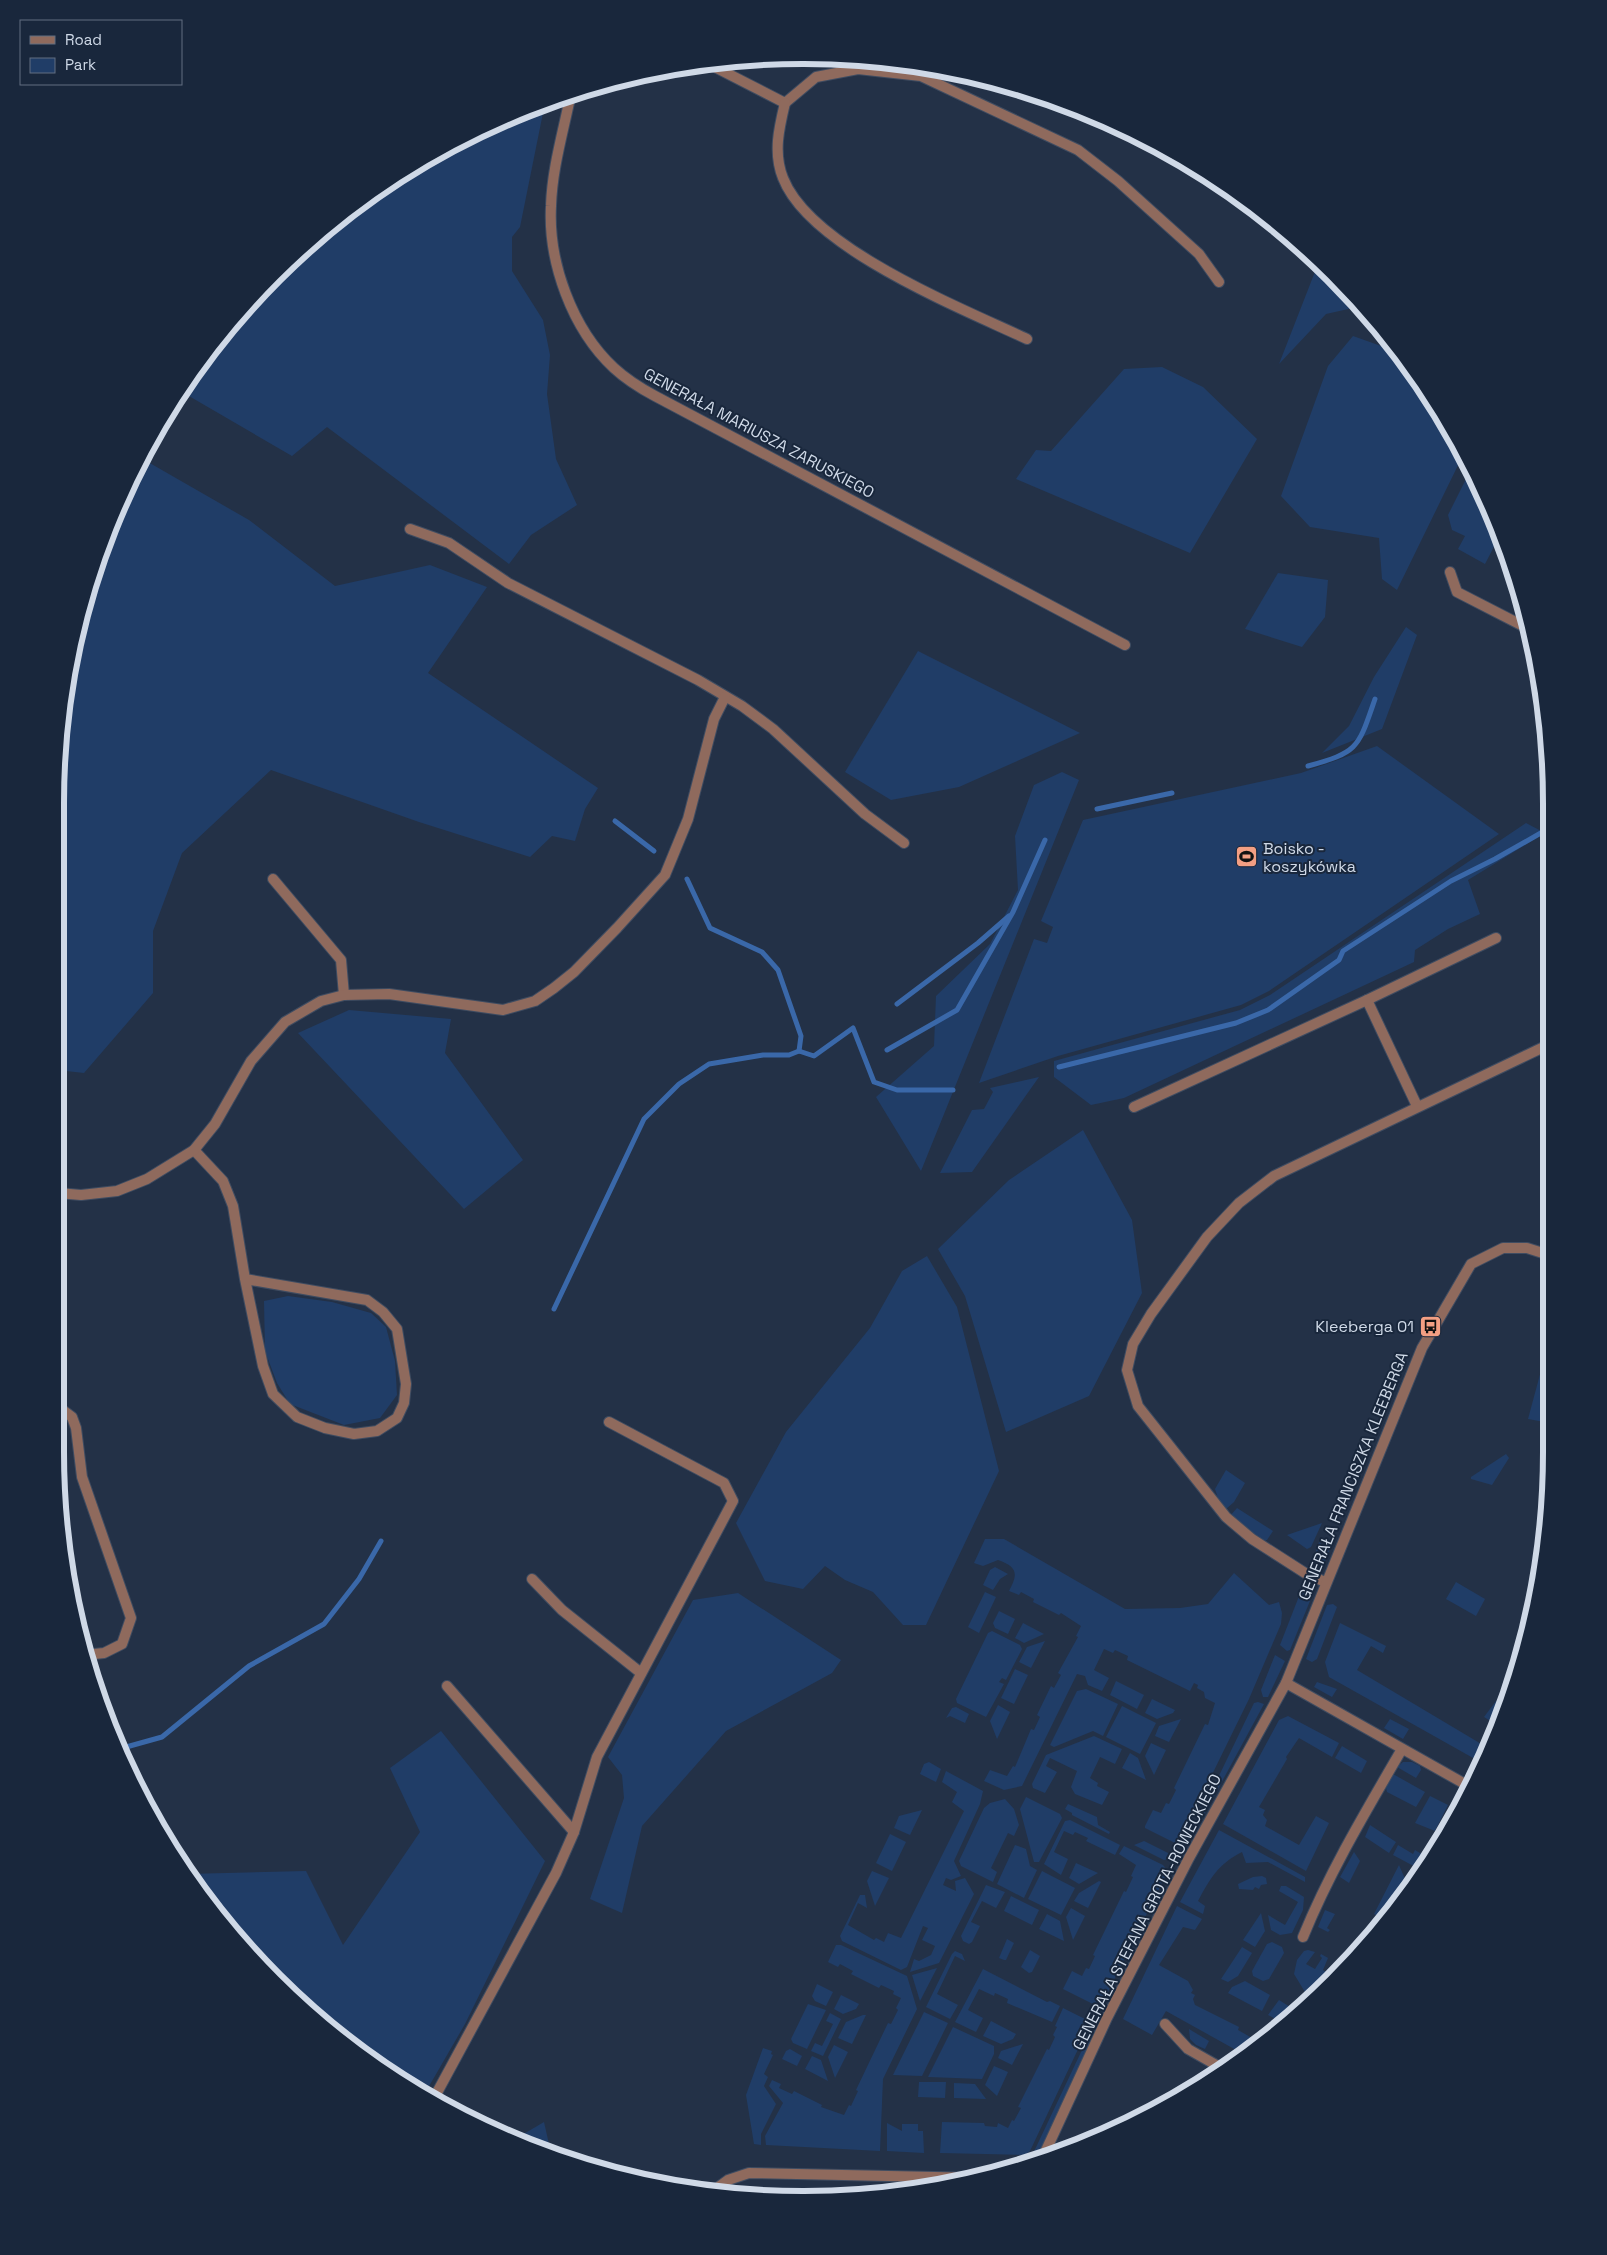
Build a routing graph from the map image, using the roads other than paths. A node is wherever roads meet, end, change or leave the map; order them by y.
1 (718, 69) edge
2 (569, 102) edge
3 (784, 103) junction
4 (1219, 282) dead end
5 (1027, 339) dead end
6 (410, 529) dead end
7 (1450, 572) dead end
8 (1521, 625) edge
9 (1125, 645) dead end
10 (725, 697) junction
11 (904, 843) dead end
12 (272, 879) dead end
13 (1496, 938) dead end
14 (344, 995) junction
15 (1367, 1000) junction
16 (1543, 1047) edge
17 (1416, 1106) junction
18 (1134, 1107) dead end
19 (194, 1150) junction
20 (64, 1194) edge
21 (1543, 1252) edge
22 (245, 1279) junction
23 (64, 1411) edge
24 (609, 1422) dead end
25 (532, 1579) dead end
26 (1326, 1582) junction
27 (92, 1654) edge
28 (641, 1673) junction
29 (1286, 1682) junction
30 (447, 1686) dead end
31 (1402, 1749) junction
32 (1464, 1784) edge
33 (574, 1832) junction
34 (1303, 1937) dead end
35 (1165, 2024) dead end
36 (1217, 2065) edge
37 (437, 2093) edge
38 (1046, 2150) edge
39 (946, 2177) edge
40 (719, 2186) edge

1 - 3 street
2 - 9 street, GENERAŁA MARIUSZA ZARUSKIEGO
3 - 4 street
3 - 5 street
6 - 10 street
7 - 8 street
10 - 11 street
10 - 14 street
12 - 14 street
13 - 15 street
14 - 19 street
15 - 17 street
15 - 18 street
16 - 17 street
17 - 26 street
19 - 20 street
19 - 22 street
21 - 26 street, GENERAŁA FRANCISZKA KLEEBERGA
22 - 22 street
23 - 27 street
24 - 28 street
25 - 28 street
26 - 29 street, GENERAŁA FRANCISZKA KLEEBERGA
28 - 33 street
29 - 31 street
29 - 38 street, GENERAŁA STEFANA GROTA-ROWECKIEGO
30 - 33 street
31 - 32 street
31 - 34 street
33 - 37 street
35 - 36 street
39 - 40 street

